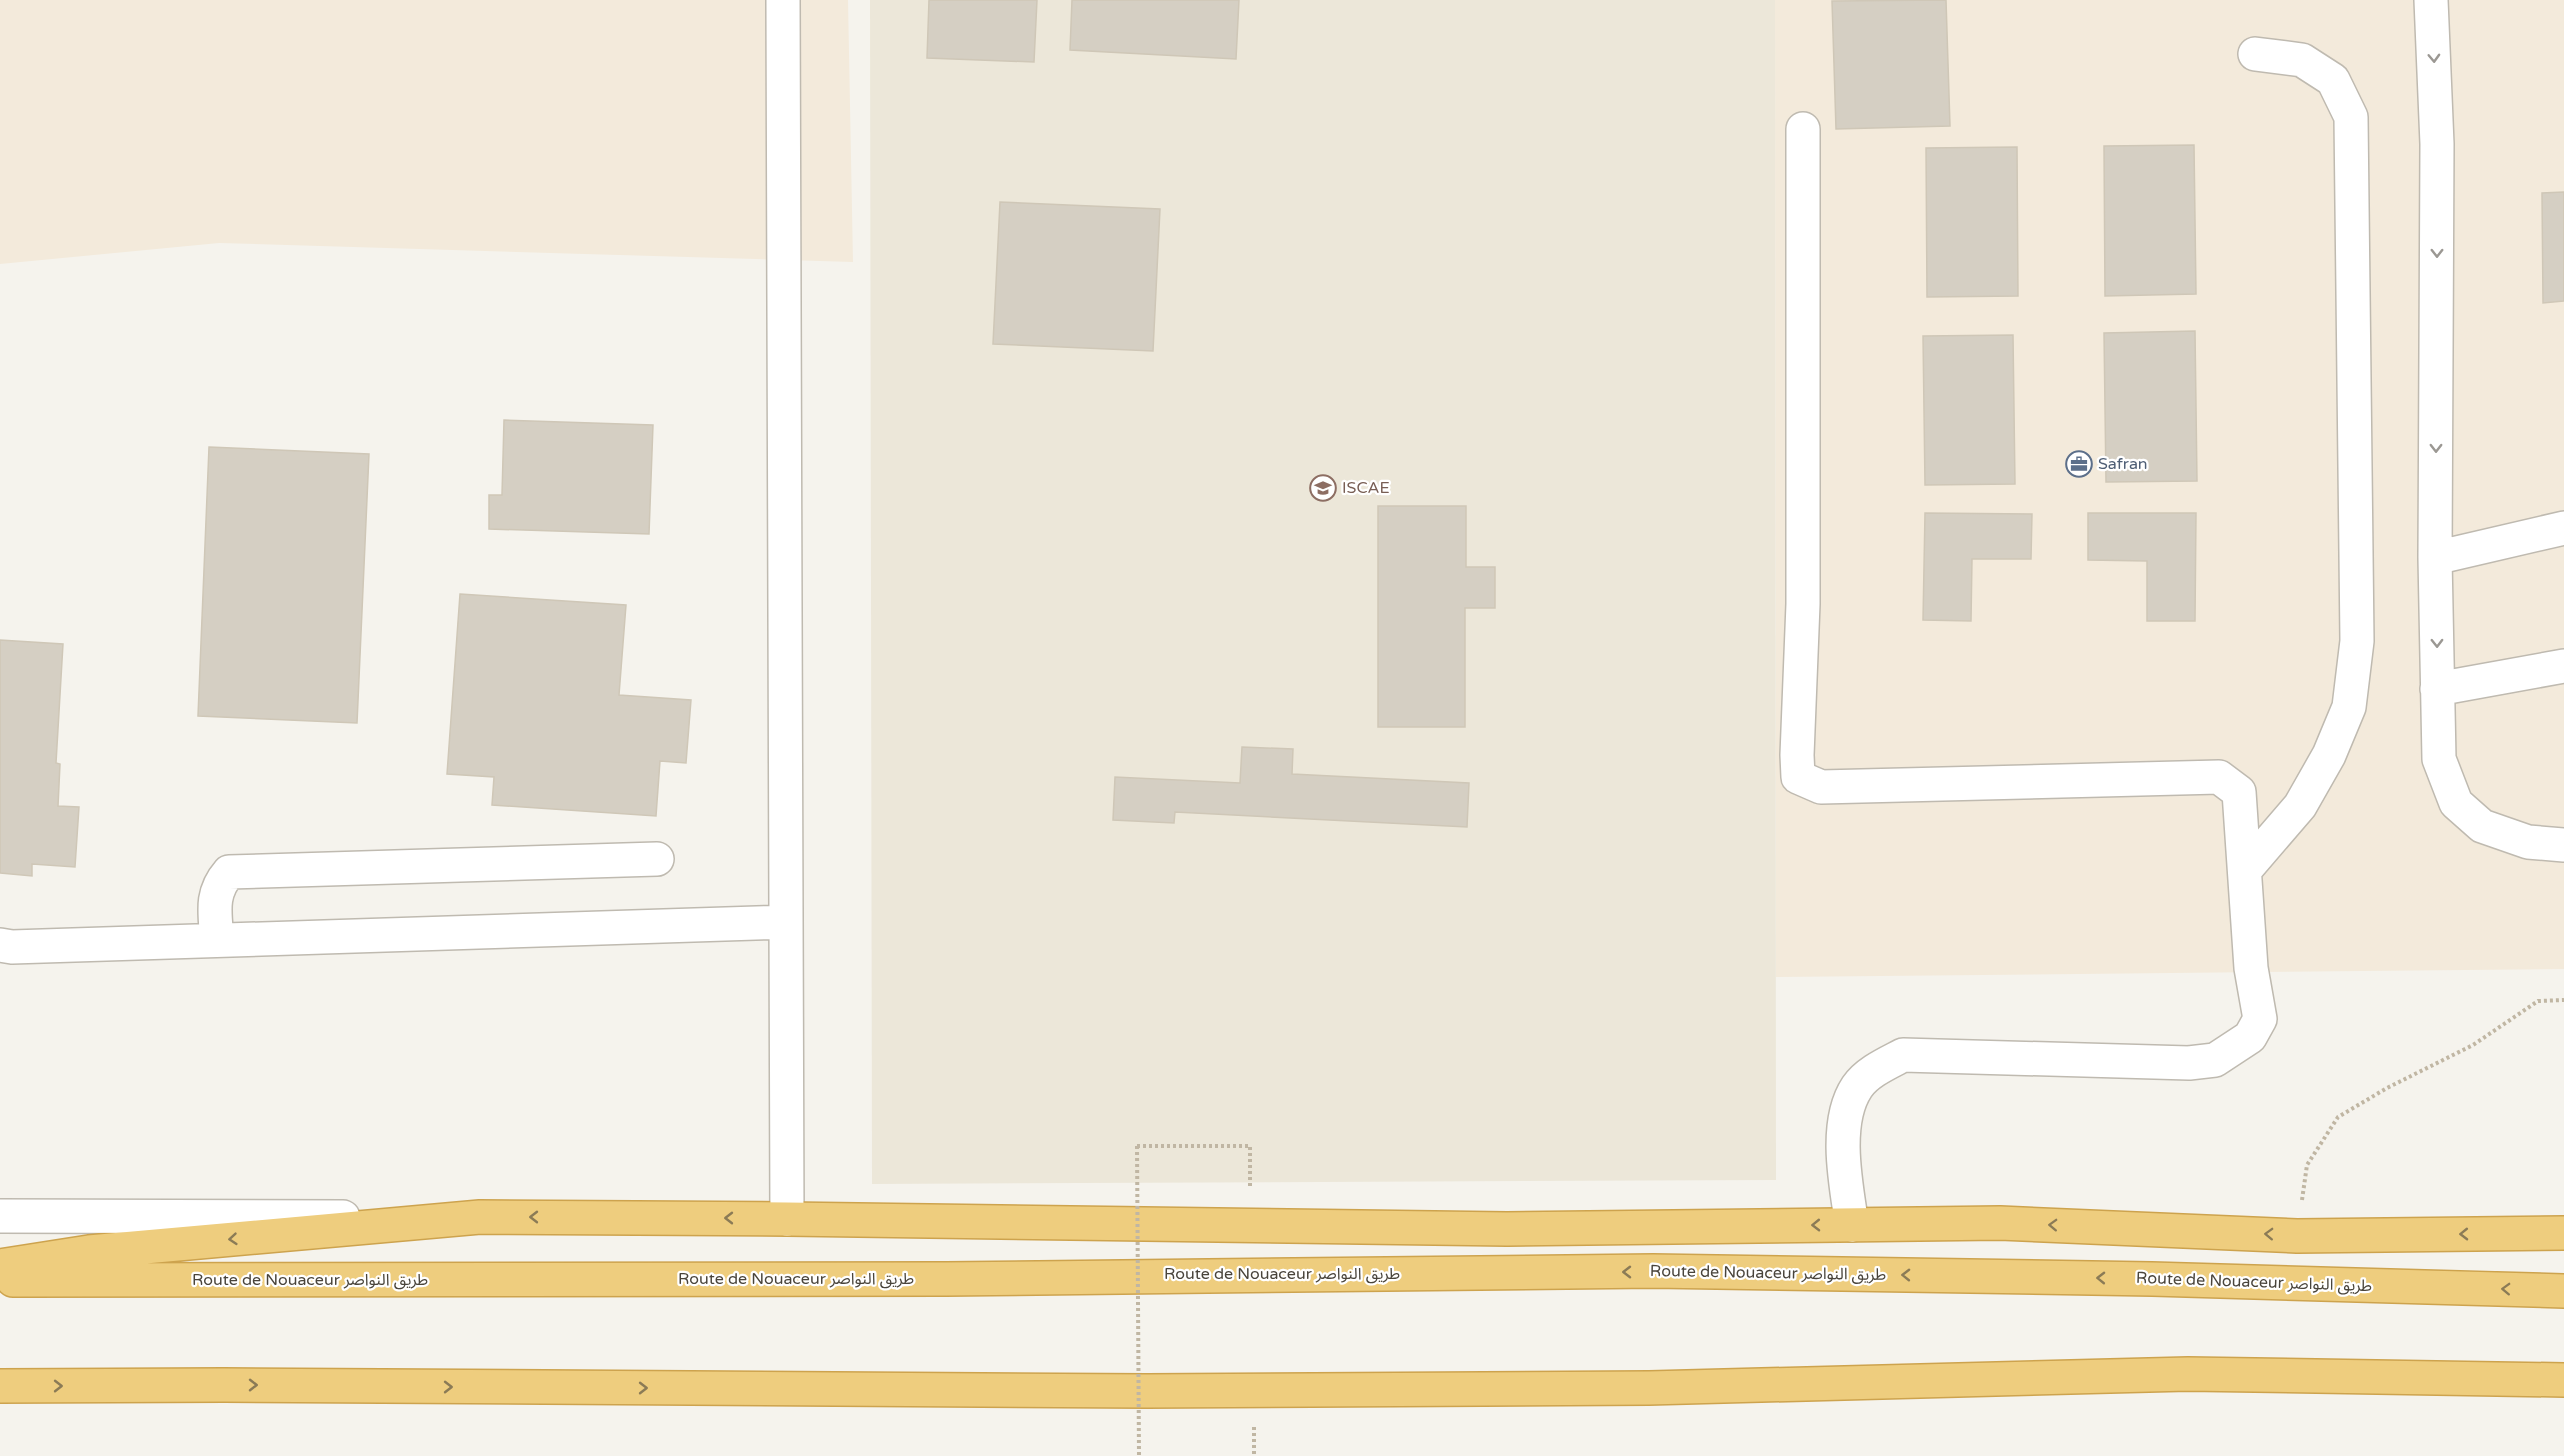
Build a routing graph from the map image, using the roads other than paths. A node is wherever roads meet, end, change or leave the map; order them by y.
1 (783, 0) edge
2 (2431, 0) edge
3 (2255, 54) dead end
4 (1803, 129) dead end
5 (2564, 528) edge
6 (2564, 546) edge
7 (2435, 567) junction
8 (2564, 666) edge
9 (2438, 689) junction
10 (2564, 845) edge
11 (657, 859) dead end
12 (2246, 870) junction
13 (786, 922) junction
14 (217, 940) junction
15 (0, 945) edge
16 (0, 1216) edge
17 (480, 1217) junction
18 (787, 1219) junction
19 (1852, 1225) junction
20 (2564, 1233) edge
21 (0, 1266) edge
22 (0, 1280) edge
23 (2564, 1291) edge
24 (2564, 1380) edge
25 (0, 1386) edge

1 - 13 street
2 -> 7 street
3 - 12 street
4 - 12 street
5 - 7 street
6 - 7 street
7 -> 9 street
8 - 9 street
9 - 10 street
11 - 14 street
12 - 19 street
13 - 14 street
13 - 18 street
14 - 15 street
16 - 17 street
18 -> 17 highway
17 -> 21 highway
19 -> 18 highway
20 -> 19 highway
23 -> 22 highway, Route de Nouaceur طريق النواصر
25 -> 24 highway

